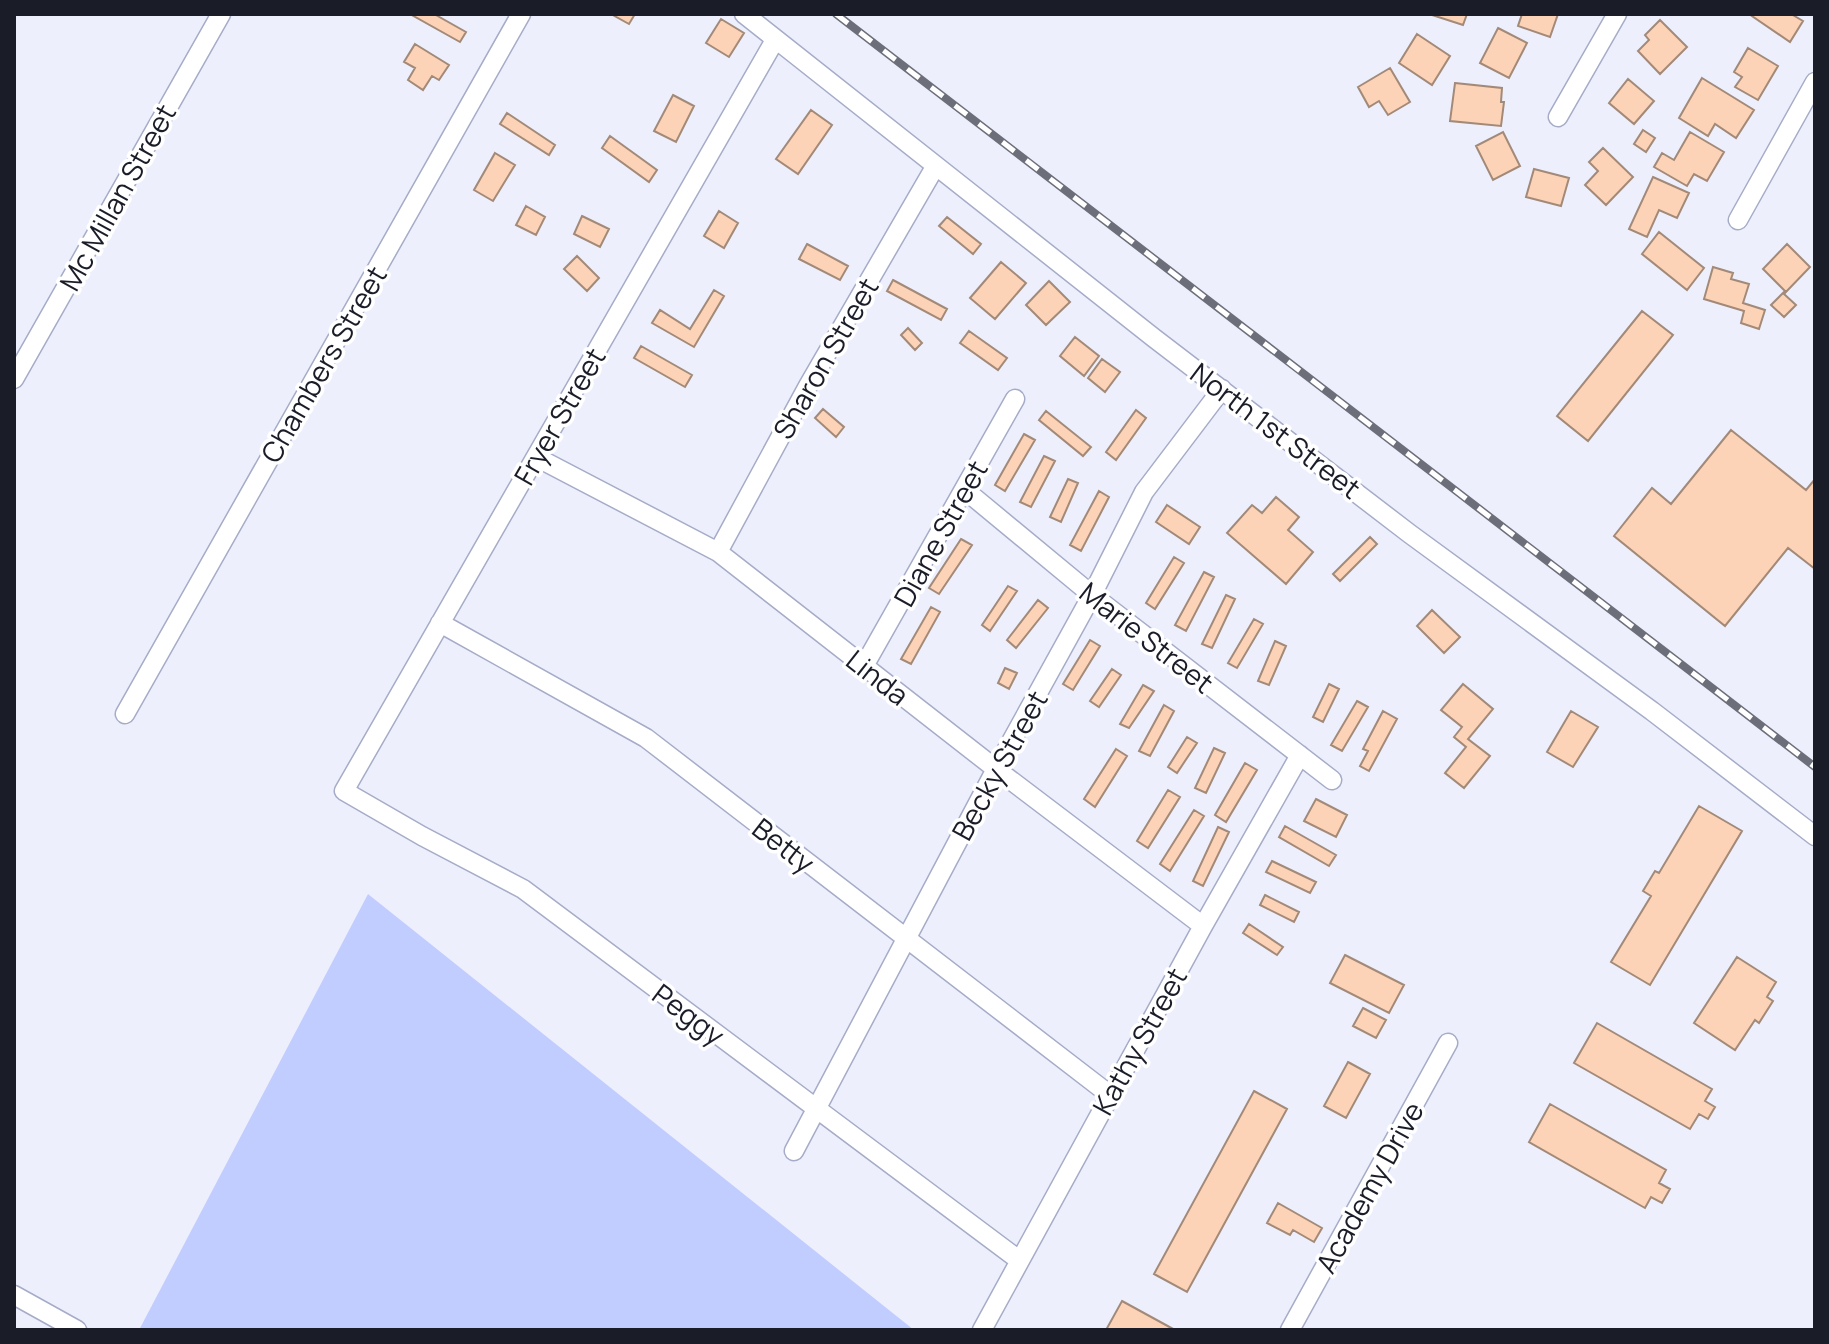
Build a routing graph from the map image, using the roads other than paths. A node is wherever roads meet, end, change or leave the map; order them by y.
1 (221, 14) edge
2 (521, 14) edge
3 (744, 14) edge
4 (1617, 14) edge
5 (775, 40) junction
6 (1815, 82) edge
7 (1558, 117) dead end
8 (935, 167) junction
9 (1738, 220) dead end
10 (14, 379) edge
11 (1222, 389) junction
12 (1015, 399) dead end
13 (536, 457) junction
14 (965, 490) junction
15 (718, 552) junction
16 (1092, 595) junction
17 (440, 623) junction
18 (864, 666) junction
19 (125, 714) dead end
20 (1300, 755) junction
21 (996, 769) junction
22 (1332, 780) dead end
23 (344, 791) joint
24 (1815, 836) edge
25 (1203, 926) junction
26 (905, 939) junction
27 (1448, 1043) dead end
28 (1110, 1095) junction
29 (817, 1111) junction
30 (794, 1151) dead end
31 (1019, 1260) junction
32 (14, 1295) edge
33 (77, 1330) edge
34 (982, 1330) edge
35 (1290, 1330) edge

1 - 10 street, Mc Millan Street
2 - 19 street, Chambers Street
3 - 5 street, North 1st Street
4 - 7 street
5 - 8 street, North 1st Street
5 - 13 street, Fryer Street
6 - 9 street
8 - 11 street, North 1st Street
8 - 15 street, Sharon Street
11 - 16 street, Becky Street
11 - 24 street, North 1st Street
12 - 14 street, Diane Street
13 - 15 street, Linda
13 - 17 street, Fryer Street
14 - 16 street, Marie Street
14 - 18 street, Diane Street
15 - 18 street, Linda
16 - 20 street, Marie Street
16 - 21 street, Becky Street
17 - 23 street, Fryer Street
17 - 26 street, Betty
18 - 21 street, Linda
20 - 22 street, Marie Street
20 - 25 street, Kathy Street
21 - 25 street, Linda
21 - 26 street, Becky Street
23 - 29 street, Peggy
25 - 28 street, Kathy Street
26 - 28 street, Betty
26 - 29 street, Becky Street
27 - 35 street, Academy Drive
28 - 31 street, Kathy Street
29 - 30 street, Becky Street
29 - 31 street, Peggy
31 - 34 street, Kathy Street
32 - 33 street

